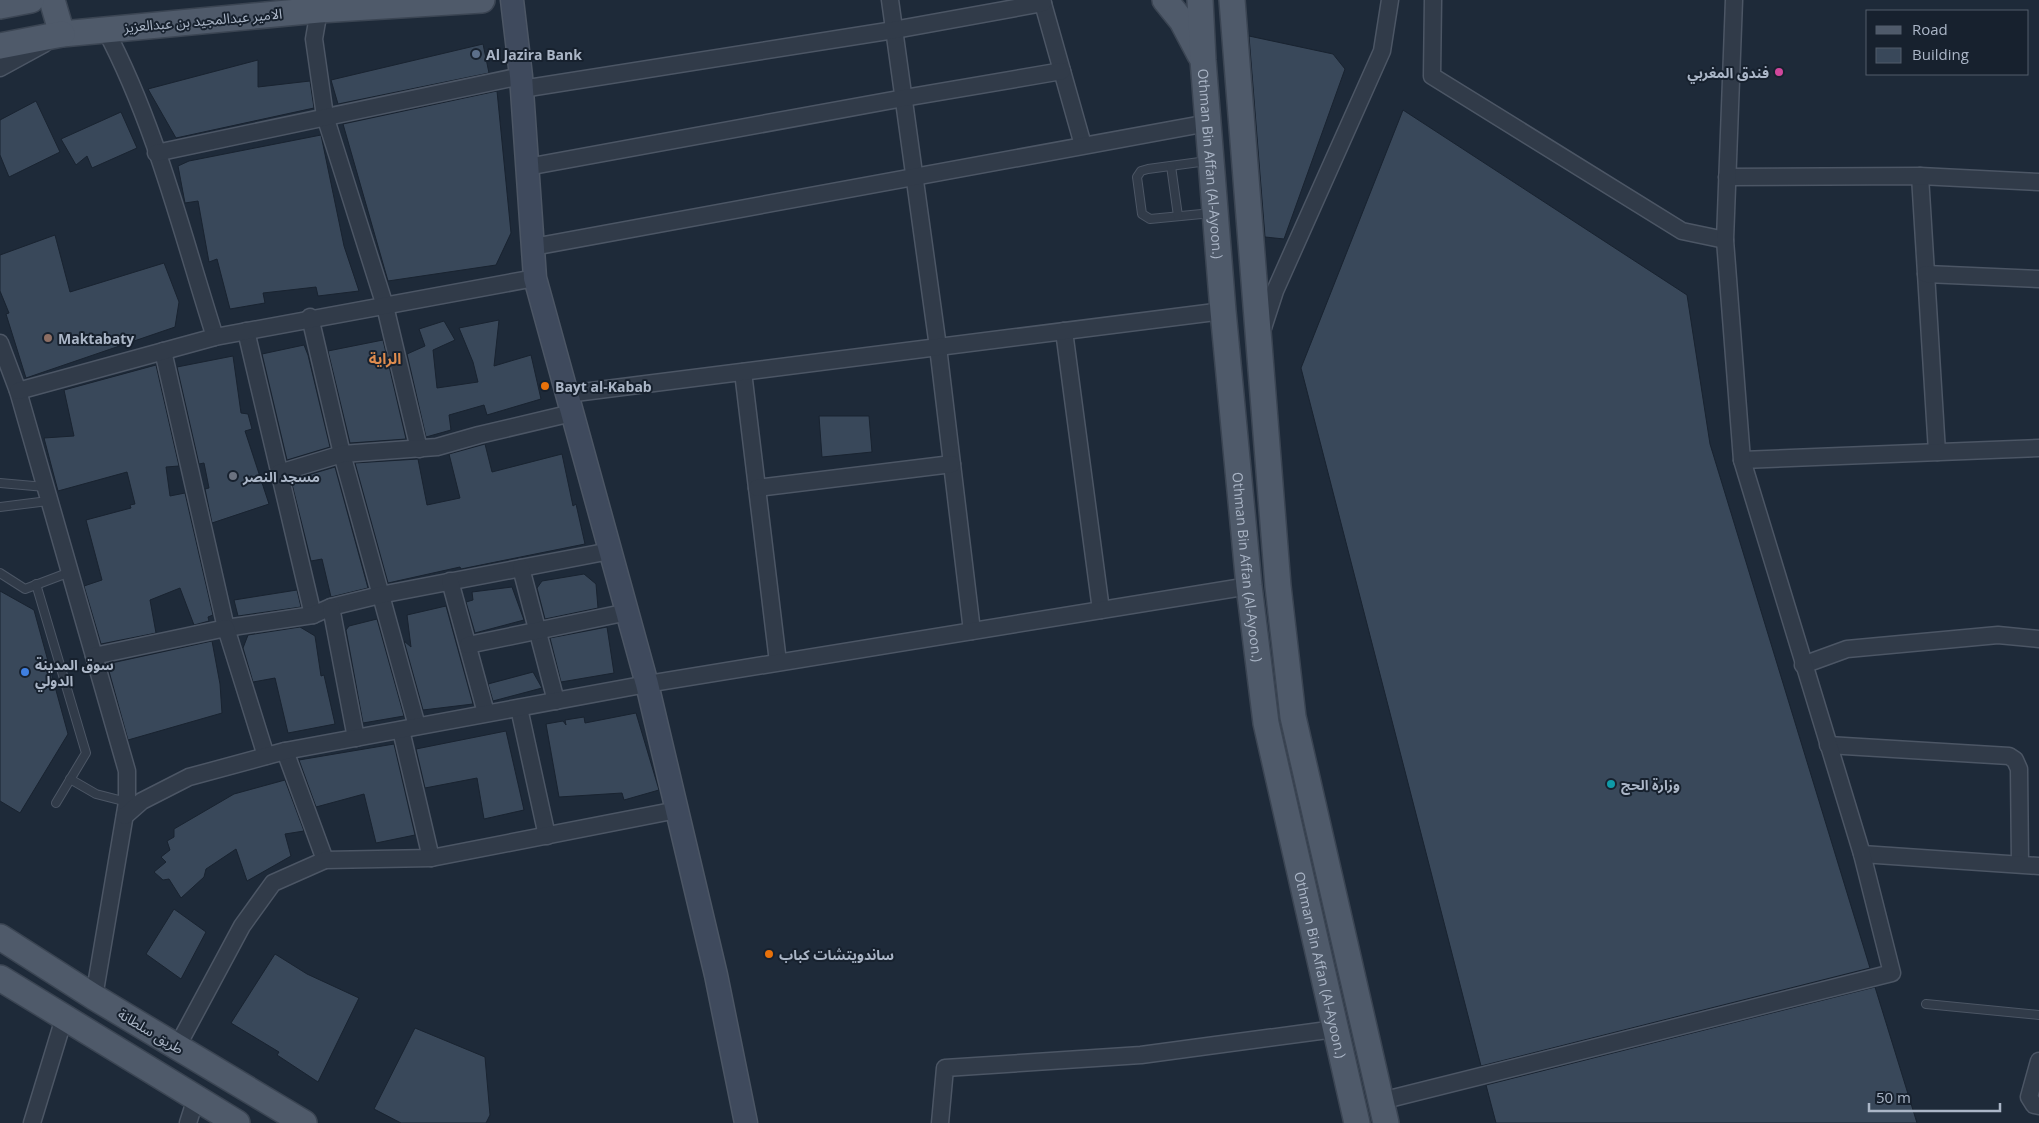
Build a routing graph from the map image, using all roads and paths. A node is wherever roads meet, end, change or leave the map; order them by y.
1 (31, 0) edge
2 (52, 0) edge
3 (482, 0) edge
4 (512, 0) edge
5 (890, 0) edge
6 (1165, 0) edge
7 (1200, 0) edge
8 (1390, 0) edge
9 (1433, 0) edge
10 (1734, 0) edge
11 (1042, 2) edge
12 (1238, 5) edge
13 (0, 6) edge
14 (319, 10) junction
15 (105, 29) junction
16 (894, 30) junction
17 (62, 34) junction
18 (0, 46) edge
19 (1203, 60) junction
20 (0, 68) edge
21 (1062, 72) junction
22 (521, 82) junction
23 (904, 98) junction
24 (325, 116) junction
25 (1208, 123) junction
26 (1083, 145) junction
27 (156, 153) junction
28 (1211, 160) junction
29 (1171, 166) junction
30 (527, 167) junction
31 (914, 176) junction
32 (1920, 176) junction
33 (1727, 177) junction
34 (2039, 182) edge
35 (1215, 213) junction
36 (1178, 216) junction
37 (1725, 240) junction
38 (533, 247) junction
39 (1926, 274) junction
40 (535, 278) junction
41 (2039, 279) edge
42 (385, 306) junction
43 (1223, 311) junction
44 (310, 318) junction
45 (246, 331) junction
46 (1064, 331) junction
47 (215, 337) junction
48 (1258, 341) junction
49 (0, 343) edge
50 (938, 347) junction
51 (164, 351) junction
52 (743, 372) junction
53 (18, 391) junction
54 (570, 403) junction
55 (2039, 448) edge
56 (419, 449) junction
57 (1937, 452) junction
58 (342, 454) junction
59 (1742, 460) junction
60 (952, 464) junction
61 (279, 473) junction
62 (0, 483) edge
63 (757, 488) junction
64 (46, 494) junction
65 (0, 507) edge
66 (610, 551) junction
67 (521, 568) junction
68 (70, 572) junction
69 (0, 573) edge
70 (450, 582) junction
71 (36, 584) junction
72 (1249, 586) junction
73 (380, 595) junction
74 (331, 607) junction
75 (1101, 610) junction
76 (628, 612) junction
77 (313, 615) junction
78 (226, 628) junction
79 (538, 631) junction
80 (972, 631) junction
81 (2039, 640) edge
82 (468, 645) junction
83 (94, 656) junction
84 (778, 662) junction
85 (1803, 665) junction
86 (647, 684) junction
87 (556, 701) junction
88 (519, 708) junction
89 (486, 714) junction
90 (409, 728) junction
91 (356, 738) junction
92 (1828, 744) junction
93 (284, 751) junction
94 (266, 756) junction
95 (70, 779) junction
96 (56, 803) dead end
97 (126, 809) junction
98 (677, 810) junction
99 (548, 836) junction
100 (1862, 854) junction
101 (431, 858) junction
102 (325, 860) junction
103 (2020, 864) junction
104 (2039, 866) edge
105 (0, 936) edge
106 (1, 983) edge
107 (94, 997) junction
108 (1926, 1004) dead end
109 (2039, 1015) edge
110 (64, 1018) junction
111 (1335, 1029) junction
112 (177, 1047) junction
113 (2039, 1061) edge
114 (196, 1098) junction
115 (2039, 1106) edge
116 (1383, 1112) edge
117 (32, 1123) edge
118 (188, 1123) edge
119 (237, 1123) edge
120 (304, 1123) edge
121 (746, 1123) edge
122 (940, 1123) edge
123 (1357, 1123) edge

1 - 13 main road
2 - 17 main road
3 - 14 main road, الامير عبدالمجيد بن عبدالعزيز
4 - 22 street
5 - 16 street
6 - 19 main road
7 - 19 main road, Othman Bin Affan (Al-Ayoon.)
8 - 48 street
9 - 37 street
10 - 33 street
11 - 16 street
11 - 21 street
12 - 48 main road, Othman Bin Affan (Al-Ayoon.)
14 - 15 main road, الامير عبدالمجيد بن عبدالعزيز
14 - 24 street
15 - 17 main road, الامير عبدالمجيد بن عبدالعزيز
15 - 27 street
16 - 22 street
16 - 23 street
17 - 18 main road, الامير عبدالمجيد بن عبدالعزيز
17 - 20 street
19 - 25 main road, Othman Bin Affan (Al-Ayoon.)
21 - 23 street
21 - 26 street
22 - 24 street
22 - 30 street
23 - 30 street
23 - 31 street
24 - 27 street
24 - 42 street
25 - 26 street
25 - 28 main road, Othman Bin Affan (Al-Ayoon.)
26 - 31 street
27 - 47 street
28 - 29 lane
28 - 35 main road, Othman Bin Affan (Al-Ayoon.)
29 - 36 lane
29 - 36 lane
30 - 38 street
31 - 38 street
31 - 50 street
32 - 33 street
32 - 34 street
32 - 39 street
33 - 37 street
35 - 36 lane
35 - 43 main road, Othman Bin Affan (Al-Ayoon.)
37 - 59 street
38 - 40 street
39 - 41 street
39 - 57 street
40 - 42 street
40 - 54 street
42 - 44 street
42 - 56 street
43 - 46 street
43 - 72 main road, Othman Bin Affan (Al-Ayoon.)
44 - 45 street
44 - 58 street
45 - 47 street
45 - 61 street
46 - 50 street
46 - 75 street
47 - 51 street
48 - 116 main road, Othman Bin Affan (Al-Ayoon.)
49 - 53 street
50 - 52 street
50 - 60 street
51 - 53 street
51 - 78 street
52 - 54 street
52 - 63 street
53 - 64 street
54 - 56 street
54 - 66 street
55 - 57 street
56 - 58 street
57 - 59 street
58 - 61 street
58 - 73 street
59 - 85 street
60 - 63 street
60 - 80 street
61 - 77 street
62 - 64 lane
63 - 84 street
64 - 65 lane
64 - 68 street
66 - 67 street
66 - 76 street
67 - 70 street
67 - 79 street
68 - 71 lane
68 - 83 street
69 - 71 lane
70 - 73 street
70 - 82 street
71 - 95 lane
72 - 75 street
72 - 111 main road, Othman Bin Affan (Al-Ayoon.)
73 - 74 street
73 - 90 street
74 - 77 street
74 - 91 street
75 - 80 street
76 - 79 street
76 - 86 street
77 - 78 street
78 - 83 street
78 - 94 street
79 - 82 street
79 - 87 street
80 - 84 street
81 - 85 street
82 - 89 street
83 - 97 street
84 - 86 street
85 - 92 street
86 - 87 street
86 - 98 street
87 - 88 street
88 - 89 street
88 - 99 street
89 - 90 street
90 - 91 street
90 - 101 street
91 - 93 street
92 - 100 street
92 - 103 street
93 - 94 street
93 - 102 street
94 - 97 street
95 - 96 lane
95 - 97 lane
97 - 107 street
98 - 99 street
98 - 121 street
99 - 101 street
100 - 103 street
100 - 116 street
101 - 102 street
102 - 112 street
103 - 104 street
105 - 107 main road, طريق سلطانة
106 - 110 main road
107 - 112 main road, طريق سلطانة
108 - 109 lane
110 - 114 main road
110 - 117 street
111 - 122 street
111 - 123 main road, Othman Bin Affan (Al-Ayoon.)
112 - 120 main road, طريق سلطانة
113 - 115 street
114 - 118 street
114 - 119 main road

